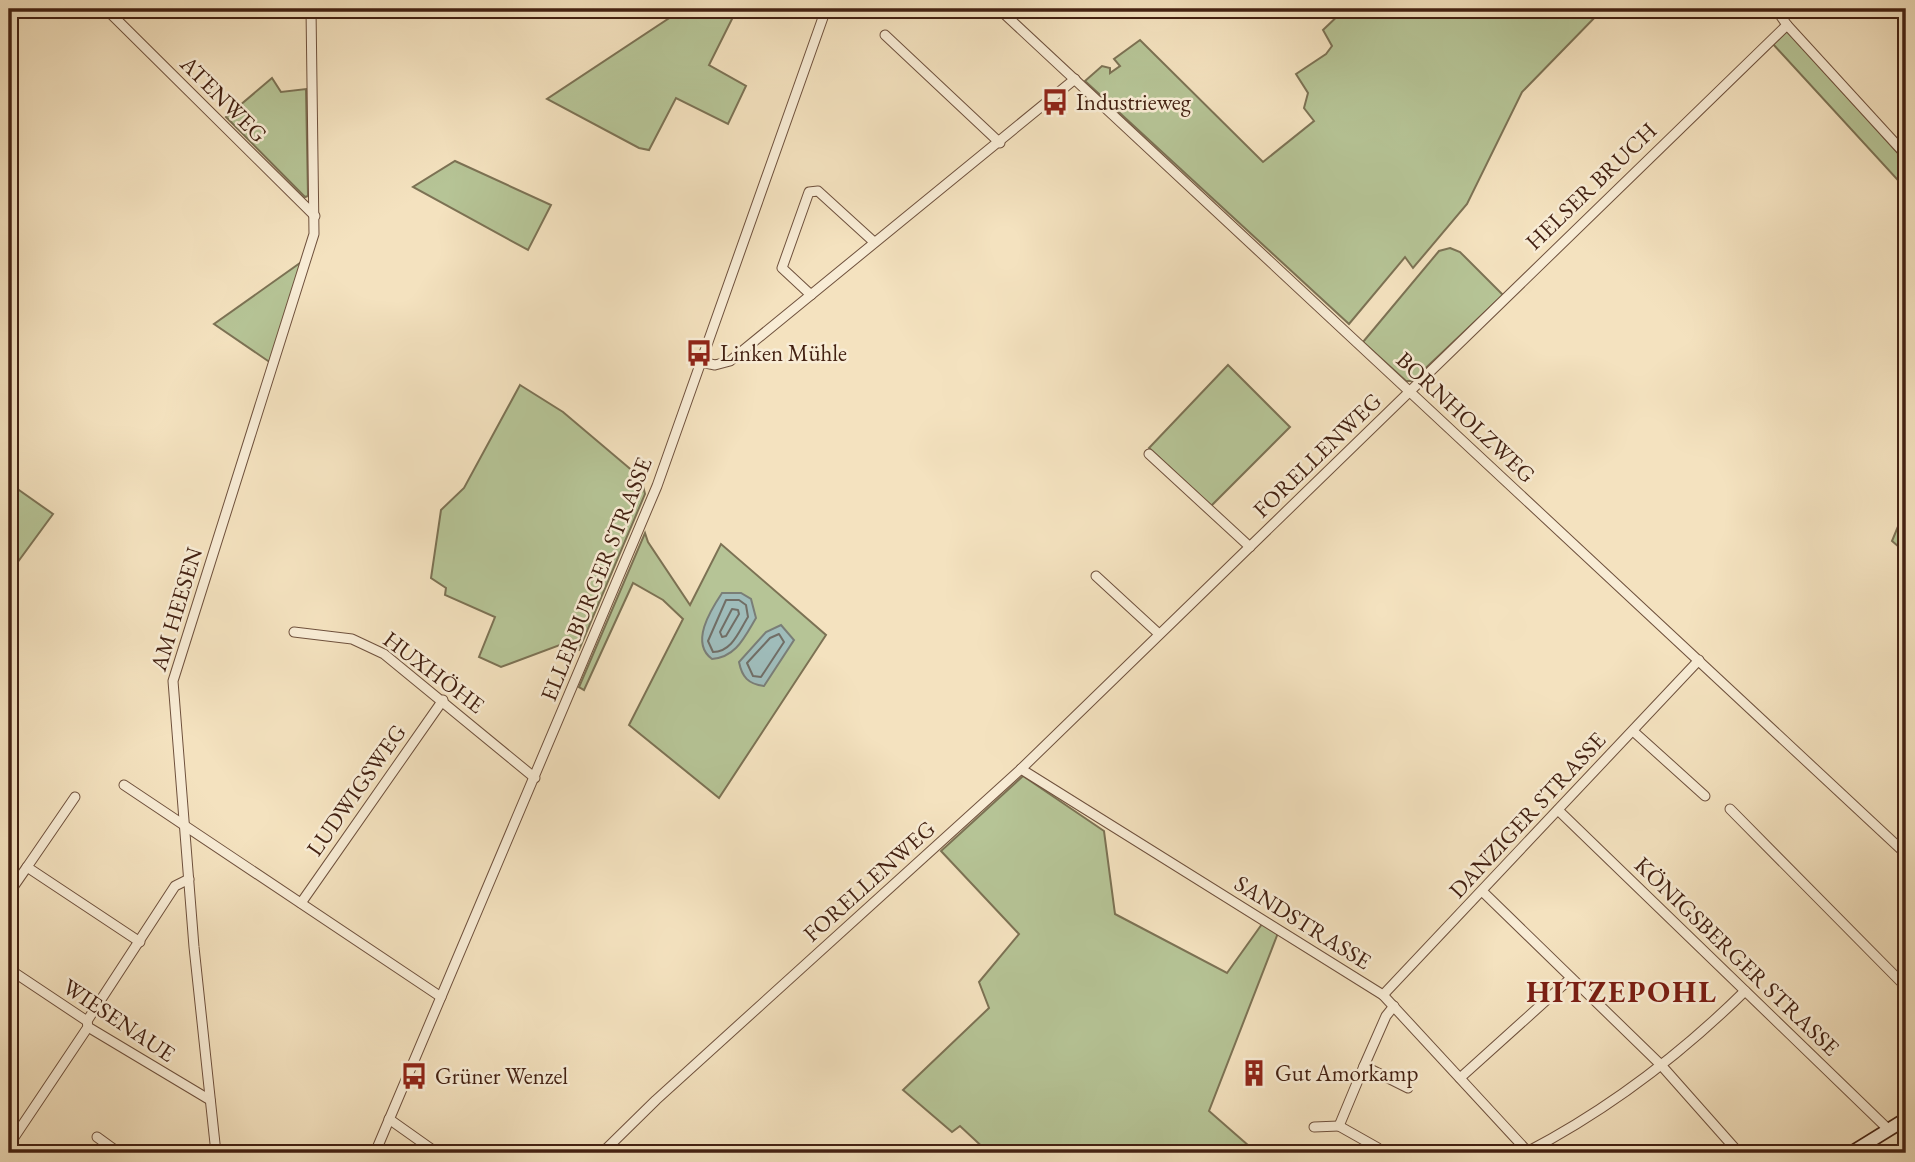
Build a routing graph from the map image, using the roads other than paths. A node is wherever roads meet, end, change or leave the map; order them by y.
1 (106, 9) edge
2 (311, 9) edge
3 (826, 9) edge
4 (999, 9) edge
5 (1776, 9) edge
6 (1787, 25) junction
7 (885, 35) dead end
8 (1075, 79) junction
9 (1000, 143) junction
10 (1906, 155) edge
11 (315, 216) junction
12 (874, 242) junction
13 (811, 295) junction
14 (701, 362) junction
15 (1410, 391) junction
16 (1149, 453) dead end
17 (1250, 547) junction
18 (1096, 576) dead end
19 (294, 632) dead end
20 (1159, 634) junction
21 (1699, 660) junction
22 (443, 700) junction
23 (1633, 731) junction
24 (1021, 769) junction
25 (535, 778) junction
26 (124, 785) dead end
27 (1705, 796) dead end
28 (75, 797) dead end
29 (1730, 809) dead end
30 (1558, 810) junction
31 (185, 826) junction
32 (1906, 854) edge
33 (27, 867) junction
34 (189, 880) junction
35 (1482, 891) junction
36 (9, 893) edge
37 (301, 903) junction
38 (140, 943) junction
39 (9, 969) edge
40 (1571, 978) junction
41 (1906, 987) edge
42 (1745, 991) junction
43 (1383, 995) junction
44 (441, 996) junction
45 (1394, 1006) junction
46 (88, 1024) junction
47 (1661, 1065) junction
48 (1364, 1066) junction
49 (1460, 1078) junction
50 (1408, 1088) dead end
51 (210, 1100) junction
52 (390, 1119) junction
53 (1906, 1119) edge
54 (1339, 1126) junction
55 (1314, 1127) dead end
56 (1889, 1130) junction
57 (97, 1137) dead end
58 (9, 1145) edge
59 (1378, 1148) dead end
60 (119, 1153) edge
61 (216, 1153) edge
62 (375, 1153) edge
63 (438, 1153) edge
64 (602, 1153) edge
65 (1527, 1153) edge
66 (1739, 1153) edge
67 (1851, 1153) edge

1 - 11 street, ATENWEG
2 - 11 street, AM HEESEN
3 - 14 street, ELLERBURGER STRASSE
4 - 8 street, BORNHOLZWEG
5 - 6 street
6 - 10 street
6 - 15 street, HELSER BRUCH
7 - 9 street
8 - 9 street
8 - 15 street, BORNHOLZWEG
9 - 12 street
11 - 31 street, AM HEESEN
12 - 13 street
12 - 13 street
13 - 14 street
14 - 25 street, ELLERBURGER STRASSE
15 - 17 street, FORELLENWEG
15 - 21 street, BORNHOLZWEG
16 - 17 street, FORELLENWEG
17 - 20 street, FORELLENWEG
18 - 20 street
19 - 22 street, HUXHÖHE
20 - 24 street, FORELLENWEG
21 - 23 street, DANZIGER STRASSE
21 - 32 street, BORNHOLZWEG
22 - 25 street, HUXHÖHE
22 - 37 street, LUDWIGSWEG
23 - 27 street
23 - 30 street, DANZIGER STRASSE
24 - 43 street, SANDSTRASSE
24 - 64 street, FORELLENWEG
25 - 44 street, ELLERBURGER STRASSE
26 - 31 street
28 - 33 street
29 - 41 street
30 - 35 street, DANZIGER STRASSE
30 - 42 street, KÖNIGSBERGER STRASSE
31 - 34 street, AM HEESEN
31 - 37 street
33 - 36 street
33 - 38 street
34 - 38 street
34 - 51 street, AM HEESEN
35 - 40 street
35 - 43 street, DANZIGER STRASSE
37 - 44 street
38 - 46 street
39 - 46 street, WIESENAUE
40 - 47 street
40 - 49 street
42 - 47 street
42 - 56 street, KÖNIGSBERGER STRASSE
43 - 45 street, SANDSTRASSE
44 - 52 street, ELLERBURGER STRASSE
45 - 48 street
45 - 49 street, SANDSTRASSE
46 - 51 street, WIESENAUE
46 - 58 street
47 - 65 street
47 - 66 street
48 - 50 street
48 - 54 street
49 - 65 street, SANDSTRASSE
51 - 61 street, AM HEESEN
52 - 62 street, ELLERBURGER STRASSE
52 - 63 street
53 - 56 street
54 - 55 street
54 - 59 street
56 - 67 street
57 - 60 street

